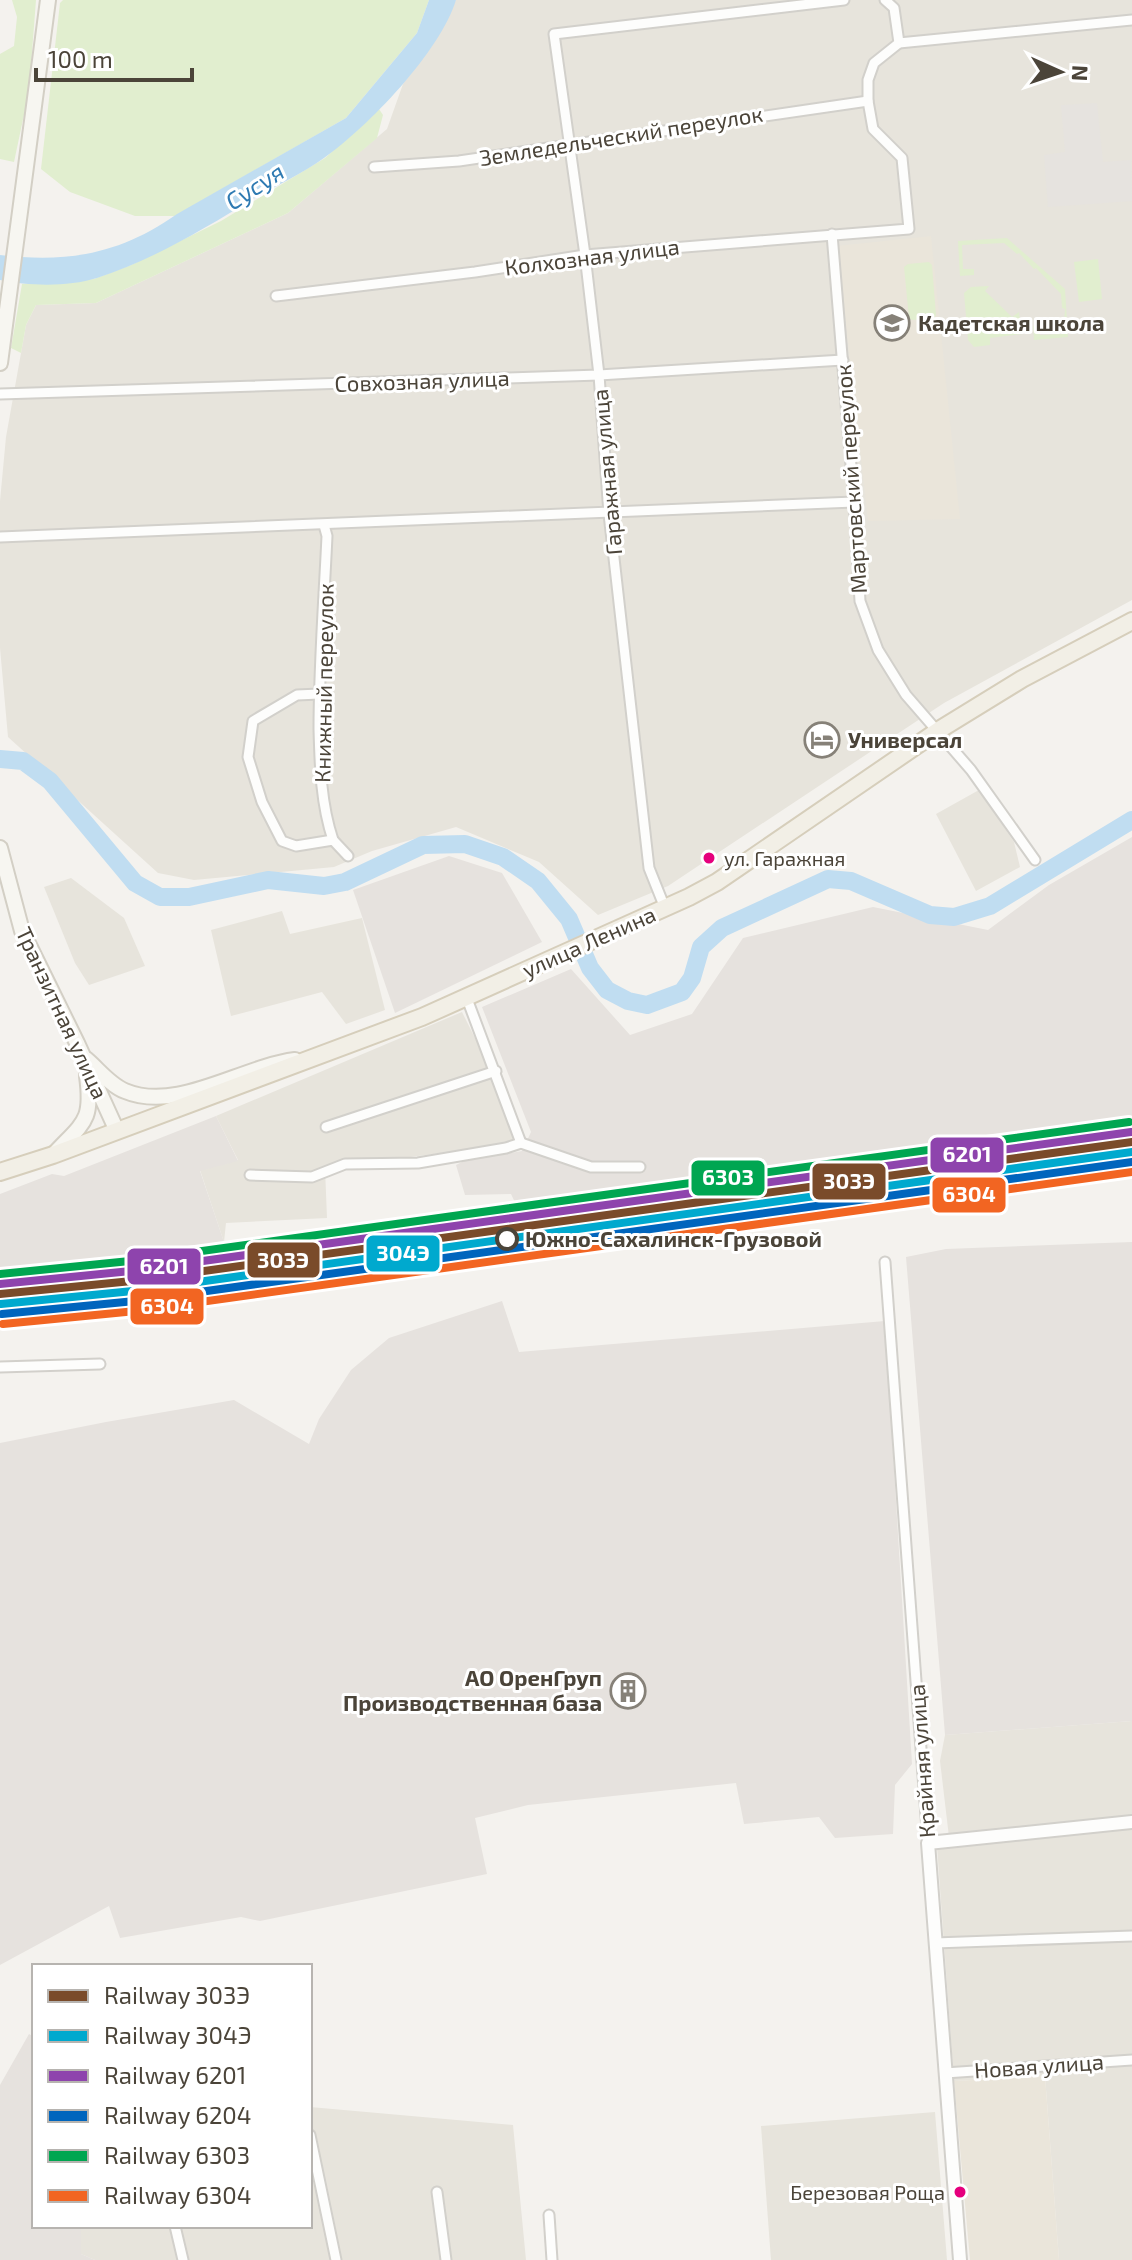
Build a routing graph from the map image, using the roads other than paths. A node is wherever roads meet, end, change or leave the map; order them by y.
1 (48, 0) edge
2 (844, 0) edge
3 (885, 0) edge
4 (1132, 20) edge
5 (899, 43) junction
6 (868, 101) junction
7 (568, 145) junction
8 (374, 167) dead end
9 (832, 234) junction
10 (585, 255) junction
11 (276, 296) dead end
12 (843, 360) junction
13 (0, 363) edge
14 (599, 375) junction
15 (0, 394) edge
16 (854, 502) junction
17 (609, 514) junction
18 (324, 525) junction
19 (0, 537) edge
20 (1132, 621) edge
21 (319, 694) junction
22 (939, 730) junction
23 (333, 840) junction
24 (0, 848) edge
25 (348, 856) dead end
26 (1035, 860) dead end
27 (665, 908) junction
28 (466, 996) junction
29 (83, 1056) junction
30 (312, 1058) junction
31 (496, 1071) junction
32 (326, 1127) dead end
33 (117, 1131) junction
34 (521, 1143) junction
35 (53, 1155) junction
36 (640, 1167) dead end
37 (0, 1172) edge
38 (250, 1175) dead end
39 (885, 1262) dead end
40 (100, 1364) dead end
41 (0, 1367) edge
42 (1132, 1822) edge
43 (928, 1843) junction
44 (1132, 1936) edge
45 (935, 1943) junction
46 (1132, 2060) edge
47 (945, 2073) junction
48 (312, 2145) edge
49 (437, 2192) dead end
50 (549, 2215) dead end
51 (175, 2228) edge
52 (183, 2260) edge
53 (336, 2260) edge
54 (446, 2260) edge
55 (552, 2260) edge
56 (960, 2260) edge

1 - 13 main road
2 - 7 street, Гаражная улица
3 - 5 street
4 - 5 street
5 - 6 street
6 - 7 street, Земледельческий переулок
6 - 9 street, Колхозная улица
7 - 8 street, Земледельческий переулок
7 - 10 street, Гаражная улица
9 - 10 street, Колхозная улица
9 - 12 street, Мартовский переулок
10 - 11 street, Колхозная улица
10 - 14 street, Гаражная улица
12 - 14 street, Совхозная улица
12 - 16 street, Мартовский переулок
14 - 15 street, Совхозная улица
14 - 17 street, Гаражная улица
16 - 17 street
16 - 22 street, Мартовский переулок
17 - 18 street
17 - 27 street, Гаражная улица
18 - 19 street
18 - 21 street, Книжный переулок
20 - 22 main road, улица Ленина
21 - 23 street, Книжный переулок
21 - 23 street
22 - 26 street, Мартовский переулок
22 - 27 main road, улица Ленина
23 - 25 street
24 - 29 main road, Транзитная улица
27 - 28 main road, улица Ленина
28 - 30 main road, улица Ленина
28 - 31 street
29 - 30 main road
29 - 33 main road, Транзитная улица
29 - 35 main road
30 - 33 main road, улица Ленина
31 - 32 street
31 - 34 street
33 - 35 main road, улица Ленина
34 - 36 street
34 - 38 street
35 - 37 main road, улица Ленина
39 - 43 street, Крайняя улица
40 - 41 street
42 - 43 street
43 - 45 street, Крайняя улица
44 - 45 street
45 - 47 street, Крайняя улица
46 - 47 street, Новая улица
47 - 56 street, Крайняя улица
48 - 53 street
49 - 54 street
50 - 55 street
51 - 52 street

